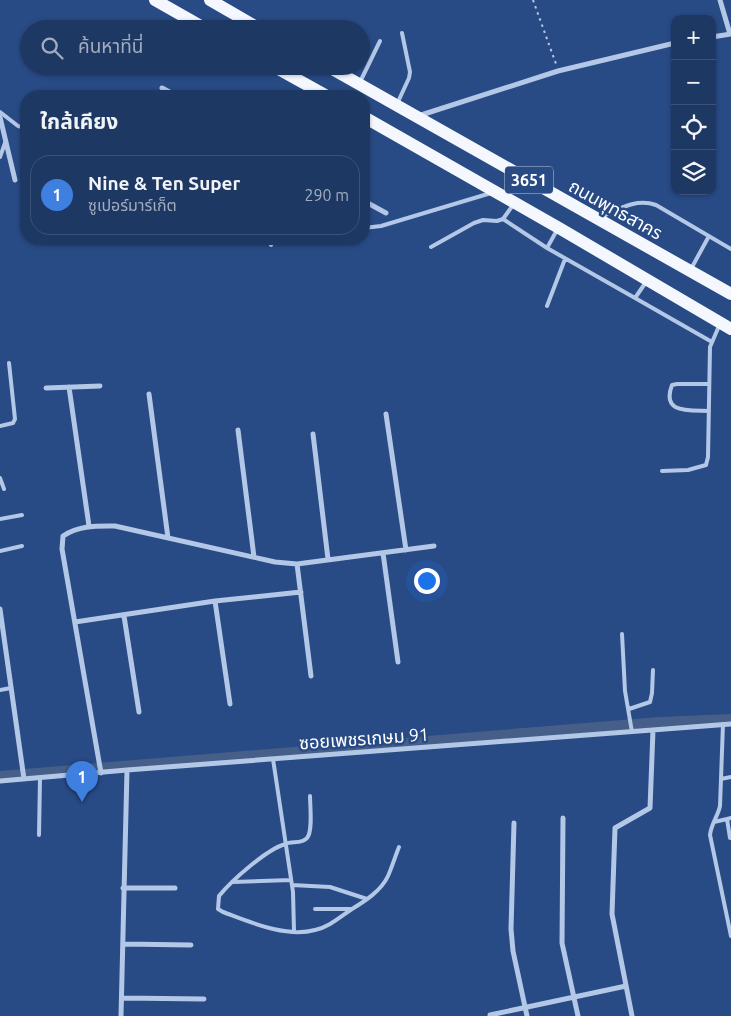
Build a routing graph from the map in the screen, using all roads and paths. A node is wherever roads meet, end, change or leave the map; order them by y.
1 (155, 0) edge
2 (210, 0) edge
3 (533, 0) edge
4 (720, 0) edge
5 (190, 20) edge
6 (244, 20) edge
7 (402, 33) dead end
8 (730, 34) edge
9 (716, 36) edge
10 (380, 42) dead end
11 (671, 44) edge
12 (370, 62) edge
13 (558, 71) junction
14 (289, 75) edge
15 (343, 75) edge
16 (364, 75) edge
17 (359, 84) junction
18 (162, 88) dead end
19 (166, 90) edge
20 (316, 90) edge
21 (369, 90) edge
22 (370, 91) edge
23 (396, 106) junction
24 (0, 112) edge
25 (415, 116) junction
26 (0, 117) edge
27 (370, 120) edge
28 (20, 126) edge
29 (6, 141) junction
30 (0, 157) edge
31 (15, 180) dead end
32 (496, 192) junction
33 (515, 203) junction
34 (370, 204) edge
35 (386, 213) dead end
36 (503, 219) junction
37 (597, 219) junction
38 (370, 227) edge
39 (559, 228) junction
40 (708, 236) junction
41 (432, 247) dead end
42 (547, 248) junction
43 (731, 249) edge
44 (565, 259) junction
45 (690, 271) junction
46 (647, 280) junction
47 (731, 294) edge
48 (635, 298) junction
49 (547, 306) dead end
50 (725, 326) edge
51 (712, 342) junction
52 (9, 363) dead end
53 (709, 384) junction
54 (100, 386) dead end
55 (69, 387) junction
56 (46, 388) dead end
57 (149, 394) dead end
58 (709, 411) junction
59 (386, 414) dead end
60 (0, 426) edge
61 (238, 430) dead end
62 (313, 434) dead end
63 (662, 471) dead end
64 (0, 478) edge
65 (4, 489) dead end
66 (22, 515) dead end
67 (0, 519) edge
68 (89, 526) junction
69 (168, 538) junction
70 (22, 546) dead end
71 (434, 546) dead end
72 (406, 550) junction
73 (0, 551) edge
74 (382, 554) junction
75 (254, 557) junction
76 (328, 559) junction
77 (298, 564) junction
78 (301, 592) junction
79 (215, 600) junction
80 (0, 609) edge
81 (124, 616) junction
82 (75, 622) junction
83 (622, 634) dead end
84 (398, 662) dead end
85 (653, 670) dead end
86 (311, 676) dead end
87 (11, 688) junction
88 (0, 690) edge
89 (230, 704) dead end
90 (629, 711) junction
91 (139, 712) dead end
92 (723, 724) junction
93 (731, 724) edge
94 (653, 730) junction
95 (632, 732) junction
96 (273, 759) junction
97 (127, 770) junction
98 (101, 773) junction
99 (731, 777) edge
100 (40, 778) junction
101 (24, 779) junction
102 (721, 779) junction
103 (0, 781) edge
104 (310, 796) dead end
105 (562, 818) dead end
106 (729, 819) edge
107 (714, 822) junction
108 (514, 823) dead end
109 (39, 835) dead end
110 (730, 838) edge
111 (285, 844) junction
112 (399, 847) dead end
113 (233, 882) junction
114 (292, 882) junction
115 (123, 888) junction
116 (175, 888) dead end
117 (367, 899) junction
118 (731, 907) edge
119 (315, 909) dead end
120 (352, 909) junction
121 (725, 909) junction
122 (294, 931) junction
123 (731, 936) edge
124 (122, 944) junction
125 (192, 945) dead end
126 (626, 986) junction
127 (574, 997) junction
128 (122, 998) junction
129 (204, 999) dead end
130 (525, 1007) junction
131 (490, 1015) edge
132 (121, 1016) edge
133 (527, 1016) edge
134 (578, 1016) edge
135 (632, 1016) edge

1 - 5 main road
2 - 6 main road
3 - 13 path
4 - 8 street
7 - 23 lane
8 - 9 street
10 - 12 lane
11 - 13 street
13 - 25 street
14 - 20 main road
15 - 17 main road, ถนนพุทธสาคร / 3651
16 - 17 lane
17 - 21 main road, ถนนพุทธสาคร / 3651
18 - 19 street
22 - 23 main road, ถนนพุทธสาคร / 3651
23 - 25 main road, ถนนพุทธสาคร / 3651
24 - 28 lane
25 - 37 main road, ถนนพุทธสาคร / 3651
26 - 29 street
27 - 32 main road, 3651
29 - 30 lane
29 - 31 street
32 - 33 main road, 3651
32 - 38 lane
33 - 36 lane
33 - 39 main road, 3651
34 - 35 street
36 - 41 lane
36 - 42 lane
37 - 40 lane
37 - 45 main road, ถนนพุทธสาคร / 3651
39 - 42 lane
39 - 46 main road, 3651
40 - 43 lane
40 - 45 lane
42 - 44 lane
44 - 48 lane
44 - 49 lane
45 - 47 main road, ถนนพุทธสาคร / 3651
46 - 48 lane
46 - 50 main road, 3651
48 - 51 lane
50 - 51 lane
51 - 53 lane
52 - 60 lane
53 - 58 lane
53 - 58 lane
54 - 55 street
55 - 56 street
55 - 68 street
57 - 69 street
58 - 63 lane
59 - 72 street
61 - 75 street
62 - 76 street
64 - 65 lane
66 - 67 lane
68 - 69 street
68 - 82 street
69 - 75 street
70 - 73 lane
71 - 72 street
72 - 74 street
74 - 76 street
74 - 84 street
75 - 77 street
76 - 77 street
77 - 78 street
78 - 79 street
78 - 86 street
79 - 81 street
79 - 89 street
80 - 87 street
81 - 82 street
81 - 91 street
82 - 98 street
83 - 90 lane
85 - 90 lane
87 - 88 lane
87 - 101 street
90 - 95 lane
92 - 93 street, ซอยเพชรเกษม 91
92 - 94 street, ซอยเพชรเกษม 91
92 - 102 lane
94 - 95 street, ซอยเพชรเกษม 91
94 - 126 street
95 - 96 street, ซอยเพชรเกษม 91
96 - 97 street, ซอยเพชรเกษม 91
96 - 111 lane
97 - 98 street, ซอยเพชรเกษม 91
97 - 115 street
98 - 100 street, ซอยเพชรเกษม 91
99 - 102 lane
100 - 101 street, ซอยเพชรเกษม 91
100 - 109 lane
101 - 103 street, ซอยเพชรเกษม 91
102 - 107 lane
104 - 111 lane
105 - 127 street
106 - 107 lane
106 - 110 lane
107 - 121 lane
108 - 130 street
111 - 113 lane
111 - 114 lane
112 - 117 lane
113 - 114 lane
113 - 122 lane
114 - 117 lane
114 - 122 lane
115 - 116 street
115 - 124 street
117 - 120 lane
118 - 121 lane
119 - 120 lane
120 - 122 lane
121 - 123 lane
124 - 125 street
124 - 128 street
126 - 127 street
126 - 135 street
127 - 130 street
127 - 134 street
128 - 129 street
128 - 132 street
130 - 131 street
130 - 133 street

